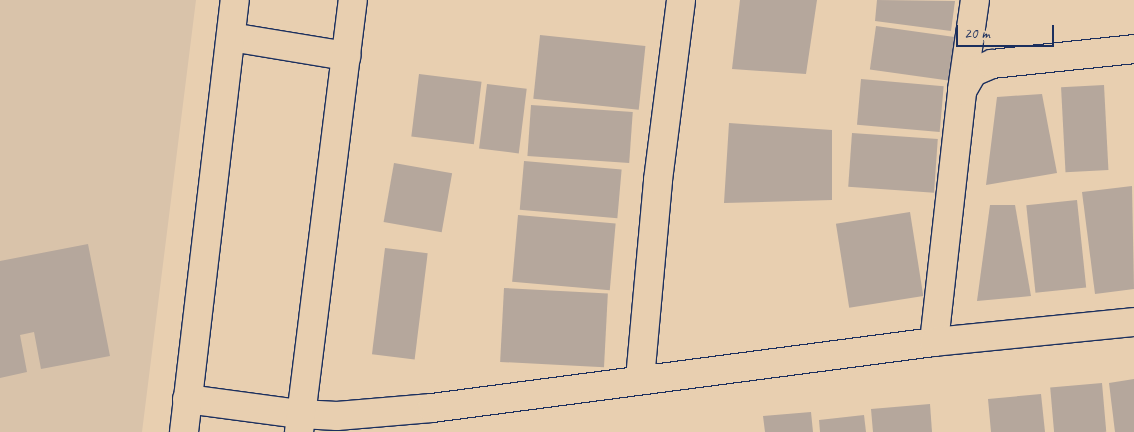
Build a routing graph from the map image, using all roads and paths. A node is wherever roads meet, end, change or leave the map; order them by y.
1 (235, 0) edge
2 (353, 0) edge
3 (681, 0) edge
4 (975, 0) edge
5 (231, 37) junction
6 (1134, 49) edge
7 (346, 56) junction
8 (962, 91) junction
9 (1134, 322) edge
10 (934, 342) junction
11 (640, 379) junction
12 (187, 399) junction
13 (300, 423) edge
14 (184, 432) edge

1 - 5 street
2 - 7 street
3 - 11 street
4 - 8 street
5 - 7 street
5 - 12 street
6 - 8 street
7 - 13 street
8 - 10 street
9 - 10 street
10 - 11 street
11 - 13 street
12 - 13 street
12 - 14 street

